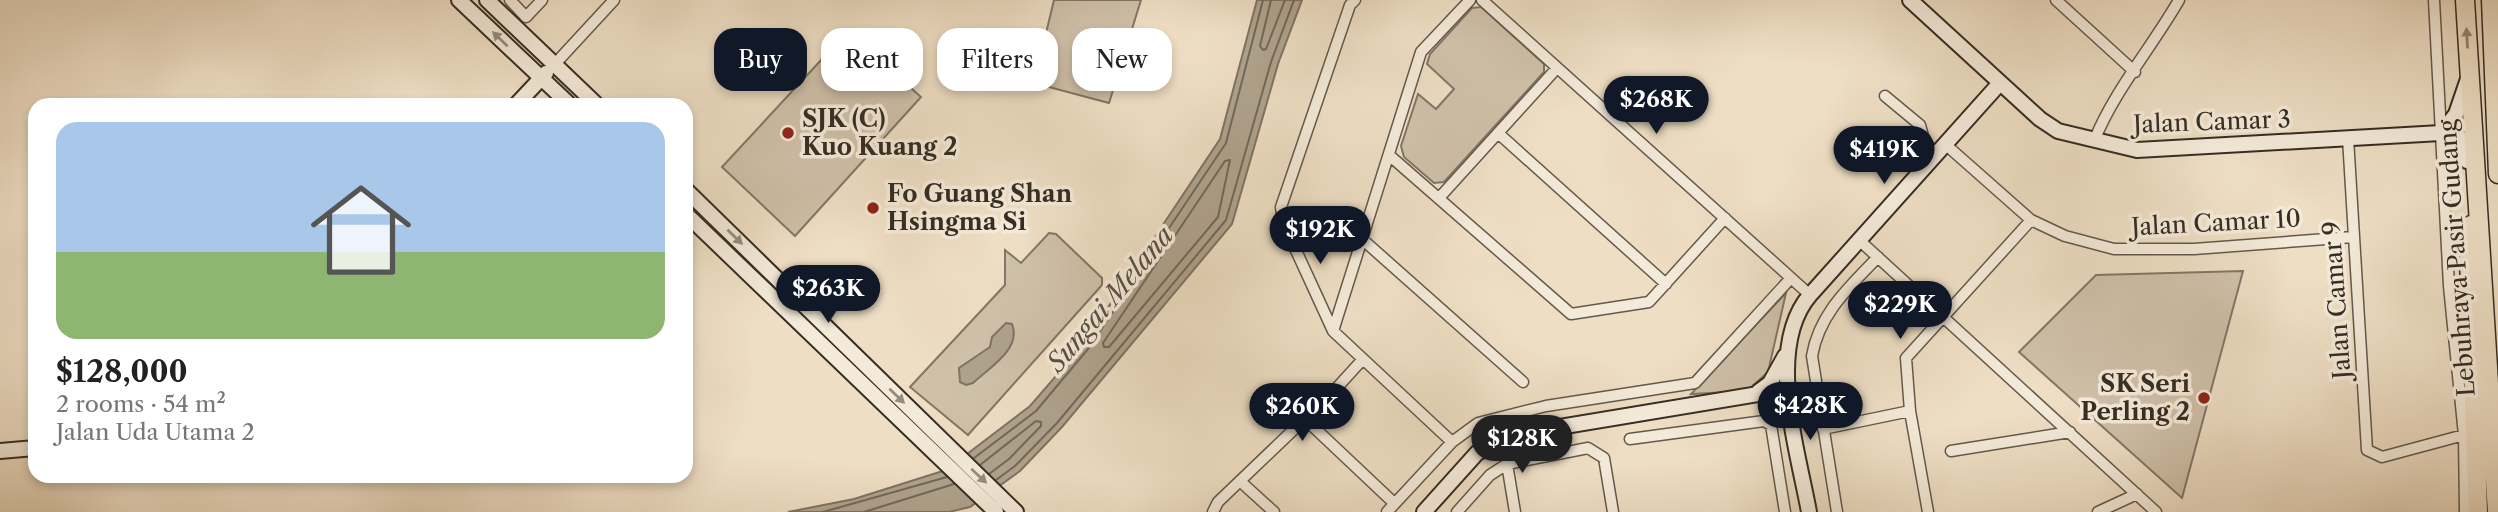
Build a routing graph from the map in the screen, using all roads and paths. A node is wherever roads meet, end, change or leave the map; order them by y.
1 (460, 0) edge
2 (487, 0) edge
3 (510, 0) edge
4 (542, 0) edge
5 (614, 0) edge
6 (1355, 0) edge
7 (1470, 0) edge
8 (1482, 0) edge
9 (1910, 0) edge
10 (2179, 0) edge
11 (2434, 0) edge
12 (2465, 0) edge
13 (2492, 0) edge
14 (2061, 2) edge
15 (2498, 31) edge
16 (554, 65) junction
17 (1557, 68) junction
18 (2135, 72) junction
19 (2469, 77) junction
20 (541, 78) junction
21 (2000, 83) junction
22 (1885, 96) dead end
23 (522, 98) edge
24 (562, 98) edge
25 (589, 98) edge
26 (1498, 133) junction
27 (2441, 133) junction
28 (2497, 137) edge
29 (2348, 138) junction
30 (2094, 141) junction
31 (1940, 150) junction
32 (1389, 155) junction
33 (2498, 174) edge
34 (2479, 195) junction
35 (693, 197) edge
36 (1438, 198) junction
37 (1725, 218) junction
38 (693, 220) edge
39 (2031, 220) junction
40 (2471, 226) junction
41 (2353, 237) junction
42 (1362, 239) junction
43 (1859, 240) junction
44 (1878, 257) junction
45 (1791, 278) junction
46 (1667, 284) junction
47 (1810, 295) junction
48 (1942, 316) junction
49 (1333, 331) junction
50 (1787, 353) junction
51 (1363, 359) junction
52 (1522, 382) dead end
53 (1788, 389) junction
54 (1754, 395) junction
55 (1910, 411) junction
56 (1305, 419) junction
57 (1794, 424) junction
58 (1823, 429) junction
59 (2070, 432) junction
60 (2464, 435) junction
61 (1630, 439) dead end
62 (1452, 442) junction
63 (28, 449) edge
64 (0, 451) edge
65 (1951, 451) dead end
66 (950, 458) junction
67 (1507, 464) junction
68 (1241, 482) junction
69 (2137, 494) junction
70 (998, 507) edge
71 (1391, 508) edge
72 (1016, 512) edge
73 (1213, 512) edge
74 (1274, 512) edge
75 (1424, 512) edge
76 (1457, 512) edge
77 (1515, 512) edge
78 (1613, 512) edge
79 (1785, 512) edge
80 (1809, 512) edge
81 (1837, 512) edge
82 (1928, 512) edge
83 (2098, 512) edge
84 (2157, 512) edge
85 (2465, 512) edge
86 (2478, 512) edge
87 (2497, 512) edge

20 -> 1 street
2 - 16 street
3 - 4 street
5 - 16 street
6 - 49 street
7 - 32 street
8 - 17 street
9 - 21 street, Jalan Camar 3
10 - 18 street
11 - 27 street
19 -> 12 highway, Lebuhraya Pasir Gudang
13 - 15 street
13 - 28 highway, Lebuhraya Pasir Gudang
14 - 18 street
16 - 20 street
16 - 25 street
17 - 26 street
17 - 37 street
18 - 30 street
19 - 27 street
19 - 34 highway, Lebuhraya Pasir Gudang
20 - 23 street
20 - 24 street
21 - 30 street, Jalan Camar 3
21 - 31 street
22 - 31 street
26 - 36 street
26 - 46 street
27 - 29 street, Jalan Camar 3
27 - 40 street
27 - 60 street
28 - 33 highway, Lebuhraya Pasir Gudang
29 - 30 street, Jalan Camar 3
29 - 41 street, Jalan Camar 9
31 - 39 street, Jalan Camar 10
31 - 43 street
32 - 36 street
32 - 42 street
34 - 40 highway
34 - 87 highway, Lebuhraya Pasir Gudang
35 -> 66 street
36 - 46 street
37 - 45 street
37 - 46 street
38 - 66 street
39 - 41 street, Jalan Camar 10
39 - 48 street
40 - 86 highway
41 - 60 street, Jalan Camar 9
42 - 49 street
42 - 52 street
43 - 44 street
43 - 47 street
44 - 48 street
44 - 58 street
45 - 47 street
45 - 62 street
47 - 50 street
48 - 55 street
48 - 59 street
49 - 51 street
50 - 53 street
50 - 54 street
51 - 56 street
51 - 62 street
53 - 54 street
53 - 57 street
54 - 57 street
54 - 75 street
55 - 58 street
55 - 82 street
56 - 68 street
56 - 71 street
57 - 80 street
58 - 81 street
59 - 65 street
59 - 69 street
60 - 85 street
61 - 79 street
62 - 71 street
63 - 64 street
66 - 70 street
67 - 76 street
67 - 77 street
67 - 78 street
68 - 73 street
68 - 74 street
69 - 83 street
69 - 84 street
70 - 72 street

